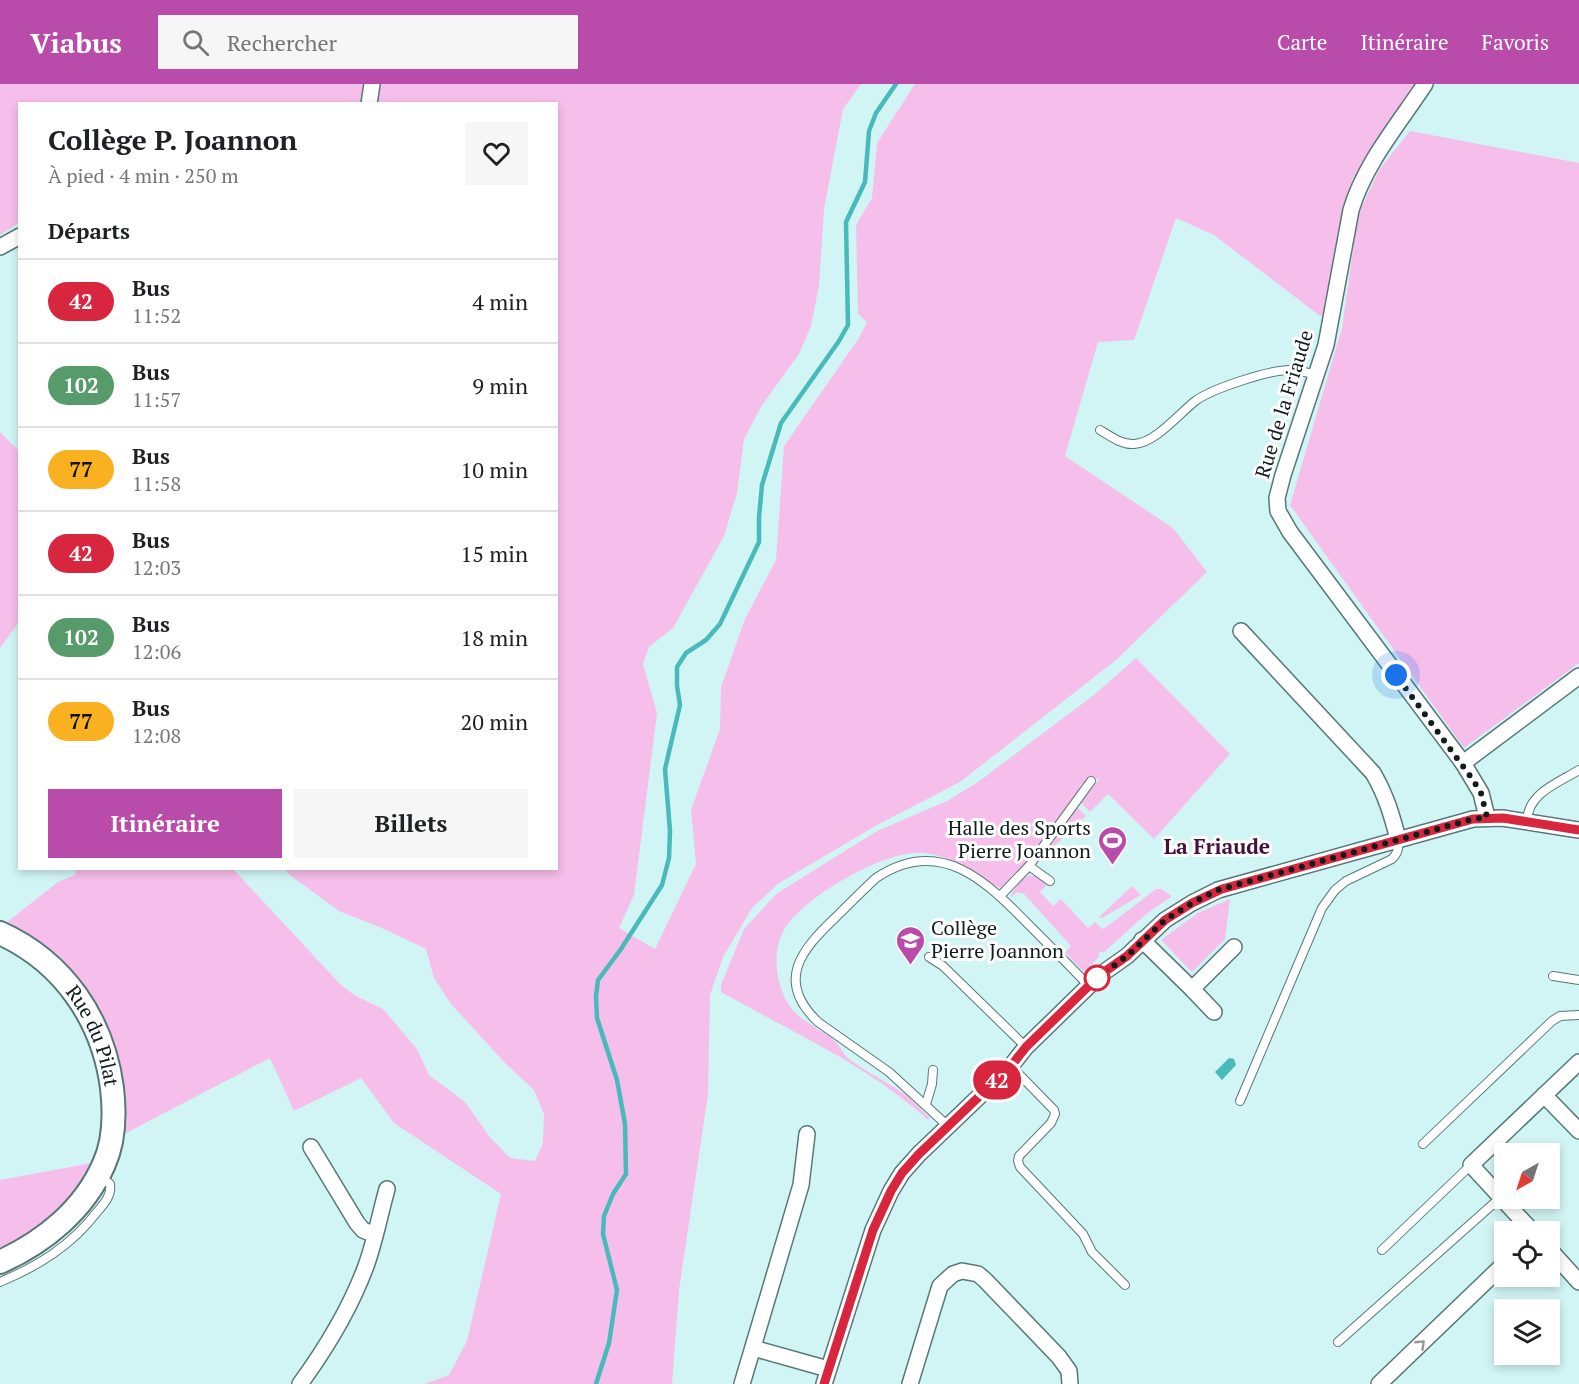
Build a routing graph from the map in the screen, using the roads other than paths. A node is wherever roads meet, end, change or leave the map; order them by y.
1 (372, 84) edge
2 (1425, 84) edge
3 (369, 102) edge
4 (18, 238) edge
5 (0, 247) edge
6 (1317, 375) junction
7 (1100, 430) dead end
8 (1241, 631) dead end
9 (1579, 676) edge
10 (1463, 763) junction
11 (1579, 770) edge
12 (1091, 781) dead end
13 (1487, 817) junction
14 (1527, 821) junction
15 (1579, 830) edge
16 (1398, 839) junction
17 (1029, 866) junction
18 (1050, 881) dead end
19 (1000, 896) junction
20 (0, 933) edge
21 (1142, 940) junction
22 (1234, 947) dead end
23 (929, 957) dead end
24 (1554, 976) dead end
25 (1579, 980) edge
26 (1089, 986) junction
27 (1192, 990) junction
28 (1214, 1012) dead end
29 (1579, 1015) edge
30 (1026, 1047) junction
31 (1579, 1062) edge
32 (1011, 1066) junction
33 (933, 1070) dead end
34 (1544, 1095) junction
35 (1240, 1101) dead end
36 (926, 1104) junction
37 (948, 1126) junction
38 (1579, 1131) edge
39 (807, 1134) dead end
40 (1422, 1144) dead end
41 (311, 1147) dead end
42 (1471, 1165) junction
43 (99, 1176) junction
44 (387, 1189) dead end
45 (1494, 1190) edge
46 (1494, 1203) edge
47 (1512, 1209) edge
48 (1523, 1221) edge
49 (375, 1235) junction
50 (1382, 1250) dead end
51 (1560, 1261) edge
52 (0, 1262) edge
53 (1494, 1274) edge
54 (0, 1282) edge
55 (1579, 1282) edge
56 (1125, 1286) dead end
57 (1338, 1342) dead end
58 (753, 1348) junction
59 (828, 1369) junction
60 (300, 1384) edge
61 (742, 1384) edge
62 (824, 1384) edge
63 (910, 1384) edge
64 (1070, 1384) edge
65 (1379, 1384) edge

1 - 3 street
2 - 6 street, Rue de la Friaude
4 - 5 street
6 - 7 lane
6 - 10 street, Rue de la Friaude
8 - 16 street
9 - 10 street
10 - 13 street, Rue de la Friaude
11 - 14 lane
12 - 17 lane
13 - 14 street
13 - 16 street
14 - 15 street
16 - 21 street
16 - 35 lane
17 - 18 lane
17 - 19 lane
19 - 26 lane
19 - 36 lane
20 - 43 main road, Rue du Pilat
21 - 26 street
21 - 27 street
22 - 27 street
23 - 30 lane
24 - 25 lane
26 - 30 street
27 - 28 street
29 - 40 lane
30 - 32 street
31 - 34 street
32 - 37 street
32 - 56 lane
33 - 36 lane
34 - 38 street
34 - 42 street
36 - 37 lane
37 - 59 street
39 - 58 street
41 - 49 street
42 - 45 street
42 - 50 lane
43 - 52 main road, Rue du Pilat
43 - 54 lane
44 - 49 street
46 - 57 lane
47 - 48 street
49 - 60 street
51 - 55 street
65 -> 53 street
58 - 59 street
58 - 61 street
59 - 62 street
63 - 64 street

